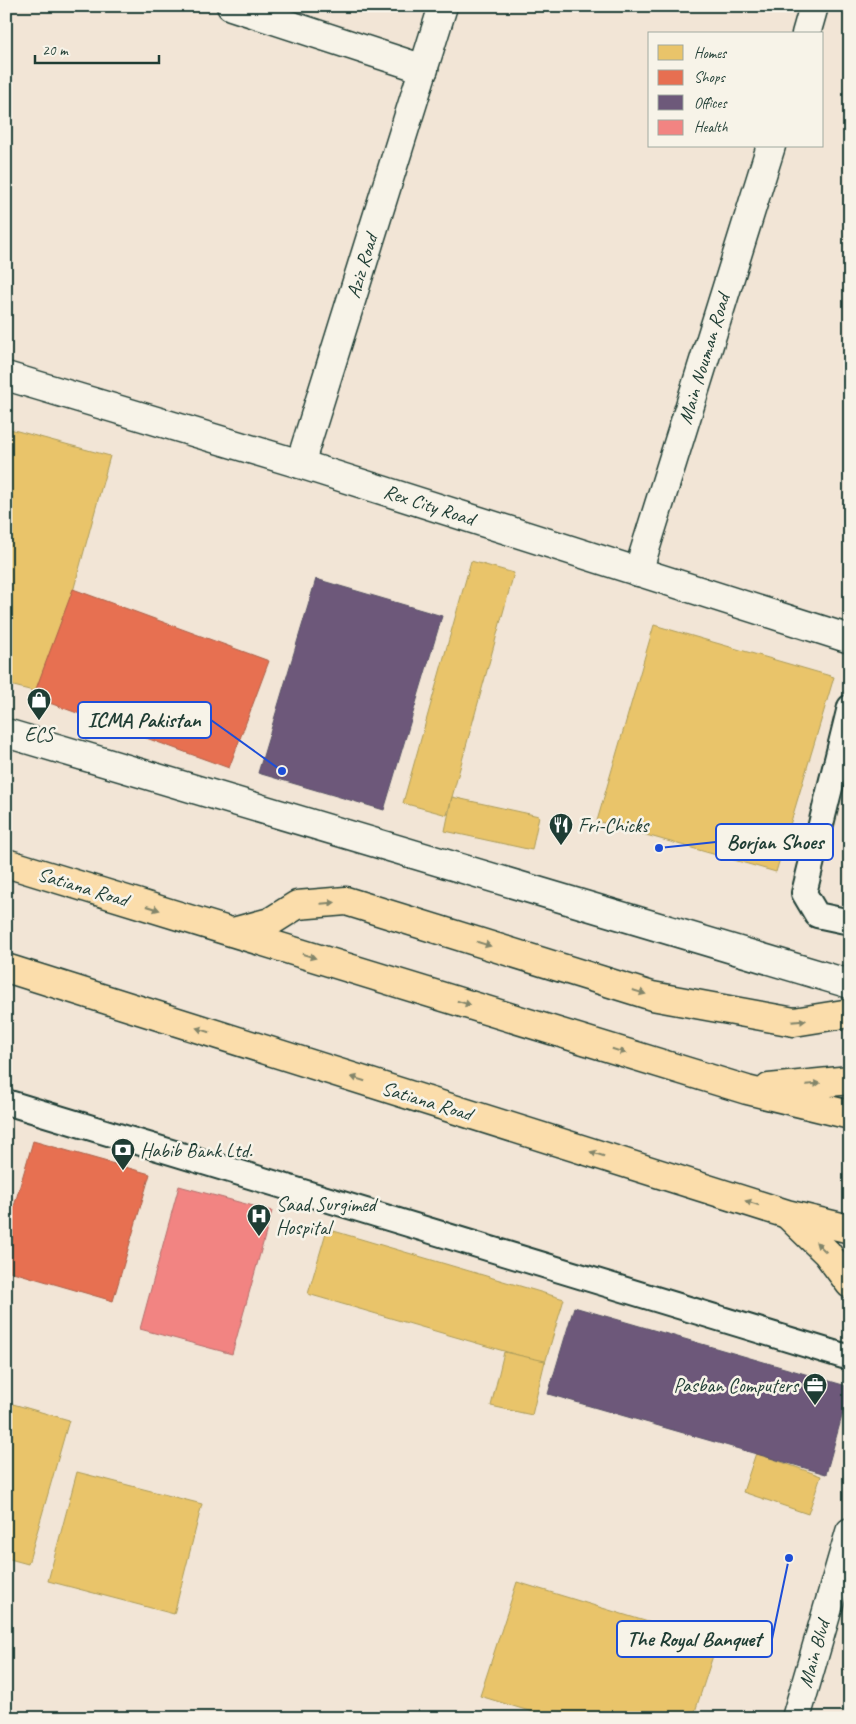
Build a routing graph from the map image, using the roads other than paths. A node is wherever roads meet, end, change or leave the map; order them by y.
1 (230, 6) edge
2 (443, 6) edge
3 (814, 6) edge
4 (807, 32) edge
5 (424, 69) junction
6 (769, 148) edge
7 (6, 376) edge
8 (300, 464) junction
9 (638, 572) junction
10 (850, 639) edge
11 (849, 713) edge
12 (6, 733) edge
13 (6, 863) edge
14 (850, 922) edge
15 (233, 932) junction
16 (6, 968) edge
17 (850, 984) edge
18 (850, 1013) edge
19 (850, 1080) edge
20 (748, 1090) junction
21 (6, 1102) edge
22 (850, 1115) edge
23 (787, 1214) junction
24 (850, 1229) edge
25 (850, 1284) edge
26 (850, 1358) edge
27 (850, 1532) edge
28 (796, 1718) edge

1 - 5 street
2 - 5 street, Aziz Road
3 - 4 street
5 - 8 street, Aziz Road
6 - 9 street, Main Nouman Road
7 - 8 street, Rex City Road
8 - 9 street, Rex City Road
9 - 10 street, Rex City Road
11 - 14 lane
12 - 17 street
13 -> 15 main road, Satiana Road
15 -> 18 main road
15 -> 20 main road, Satiana Road
23 -> 16 main road, Satiana Road
20 -> 19 main road
20 - 22 main road, Satiana Road
21 - 26 lane
23 - 24 main road, Satiana Road
25 -> 23 main road
27 - 28 street, Main Blvd

